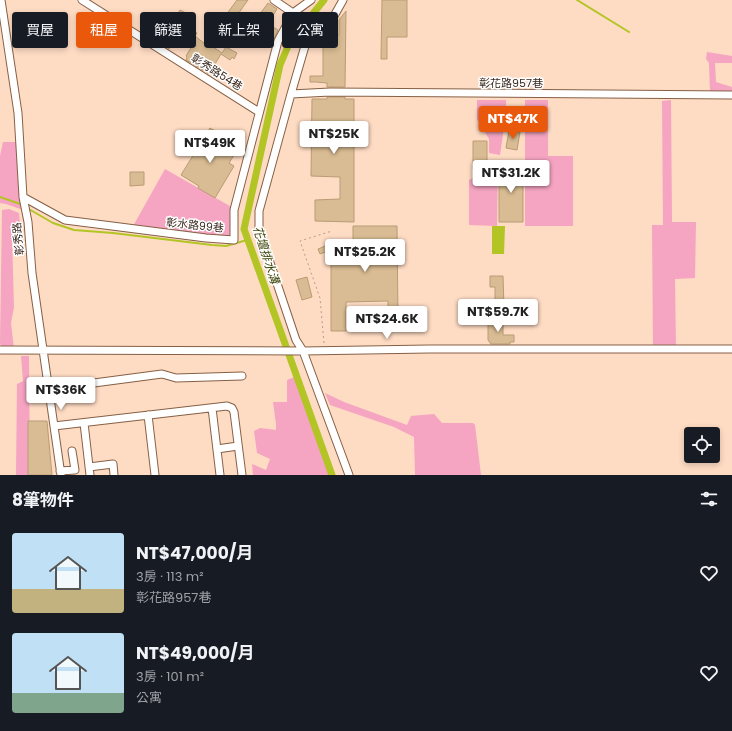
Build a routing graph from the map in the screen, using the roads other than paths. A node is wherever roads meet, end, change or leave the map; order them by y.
1 (1, 0) edge
2 (82, 0) edge
3 (274, 0) edge
4 (311, 0) edge
5 (343, 0) edge
6 (292, 12) edge
7 (294, 12) edge
8 (336, 12) edge
9 (282, 33) edge
10 (304, 48) edge
11 (291, 94) junction
12 (732, 95) edge
13 (259, 112) junction
14 (23, 197) junction
15 (43, 349) junction
16 (732, 349) edge
17 (0, 350) edge
18 (303, 351) junction
19 (242, 376) dead end
20 (48, 387) junction
21 (212, 408) junction
22 (148, 415) junction
23 (84, 422) junction
24 (54, 426) junction
25 (238, 446) junction
26 (217, 449) junction
27 (72, 451) dead end
28 (90, 471) edge
29 (76, 472) edge
30 (60, 473) edge
31 (114, 475) edge
32 (155, 475) edge
33 (220, 475) edge
34 (242, 475) edge
35 (349, 475) edge

1 - 14 street, 彰秀路
2 - 13 street, 彰秀路54巷
3 - 6 street
4 - 7 street, 彰水路99巷
5 - 8 street
9 - 13 street, 彰水路99巷
10 - 11 street
11 - 12 street, 彰花路957巷
11 - 18 street
13 - 14 street, 彰水路99巷
14 - 15 street, 彰秀路
15 - 17 street
15 - 18 street
15 - 20 street, 彰秀路
16 - 18 street
18 - 35 street
19 - 20 street
20 - 24 street, 彰秀路
21 - 22 street
21 - 25 street
21 - 26 street
22 - 23 street
22 - 32 street
23 - 24 street
23 - 28 street
24 - 30 street, 彰秀路
25 - 26 street
25 - 34 street
26 - 33 street
27 - 29 street
28 - 31 street
29 - 30 street

